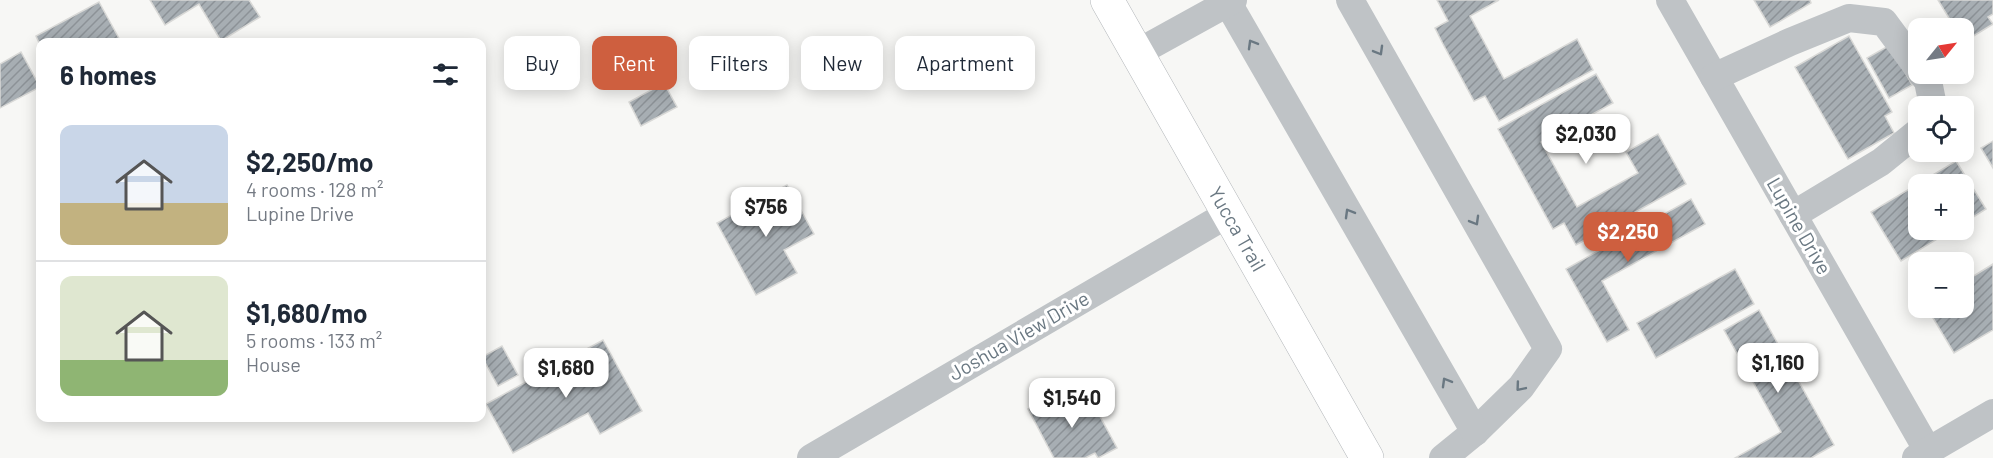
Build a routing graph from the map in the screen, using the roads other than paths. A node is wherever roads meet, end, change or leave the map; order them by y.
1 (1107, 0) edge
2 (1350, 0) edge
3 (1670, 0) edge
4 (1231, 1) edge
5 (1137, 53) junction
6 (1908, 54) edge
7 (1714, 77) junction
8 (1908, 140) edge
9 (1228, 214) junction
10 (1793, 215) junction
11 (1993, 413) edge
12 (1475, 432) junction
13 (1922, 455) edge
14 (811, 458) edge
15 (1367, 458) edge
16 (1443, 458) edge

1 - 5 main road, Yucca Trail
2 -> 12 street
3 - 7 street, Lupine Drive
4 - 5 street
12 -> 4 street
5 - 9 main road, Yucca Trail
6 - 7 street
7 - 10 street, Lupine Drive
8 - 10 street
9 - 14 street, Joshua View Drive
9 - 15 main road, Yucca Trail
10 - 13 street, Lupine Drive
11 - 13 street
12 - 16 street

